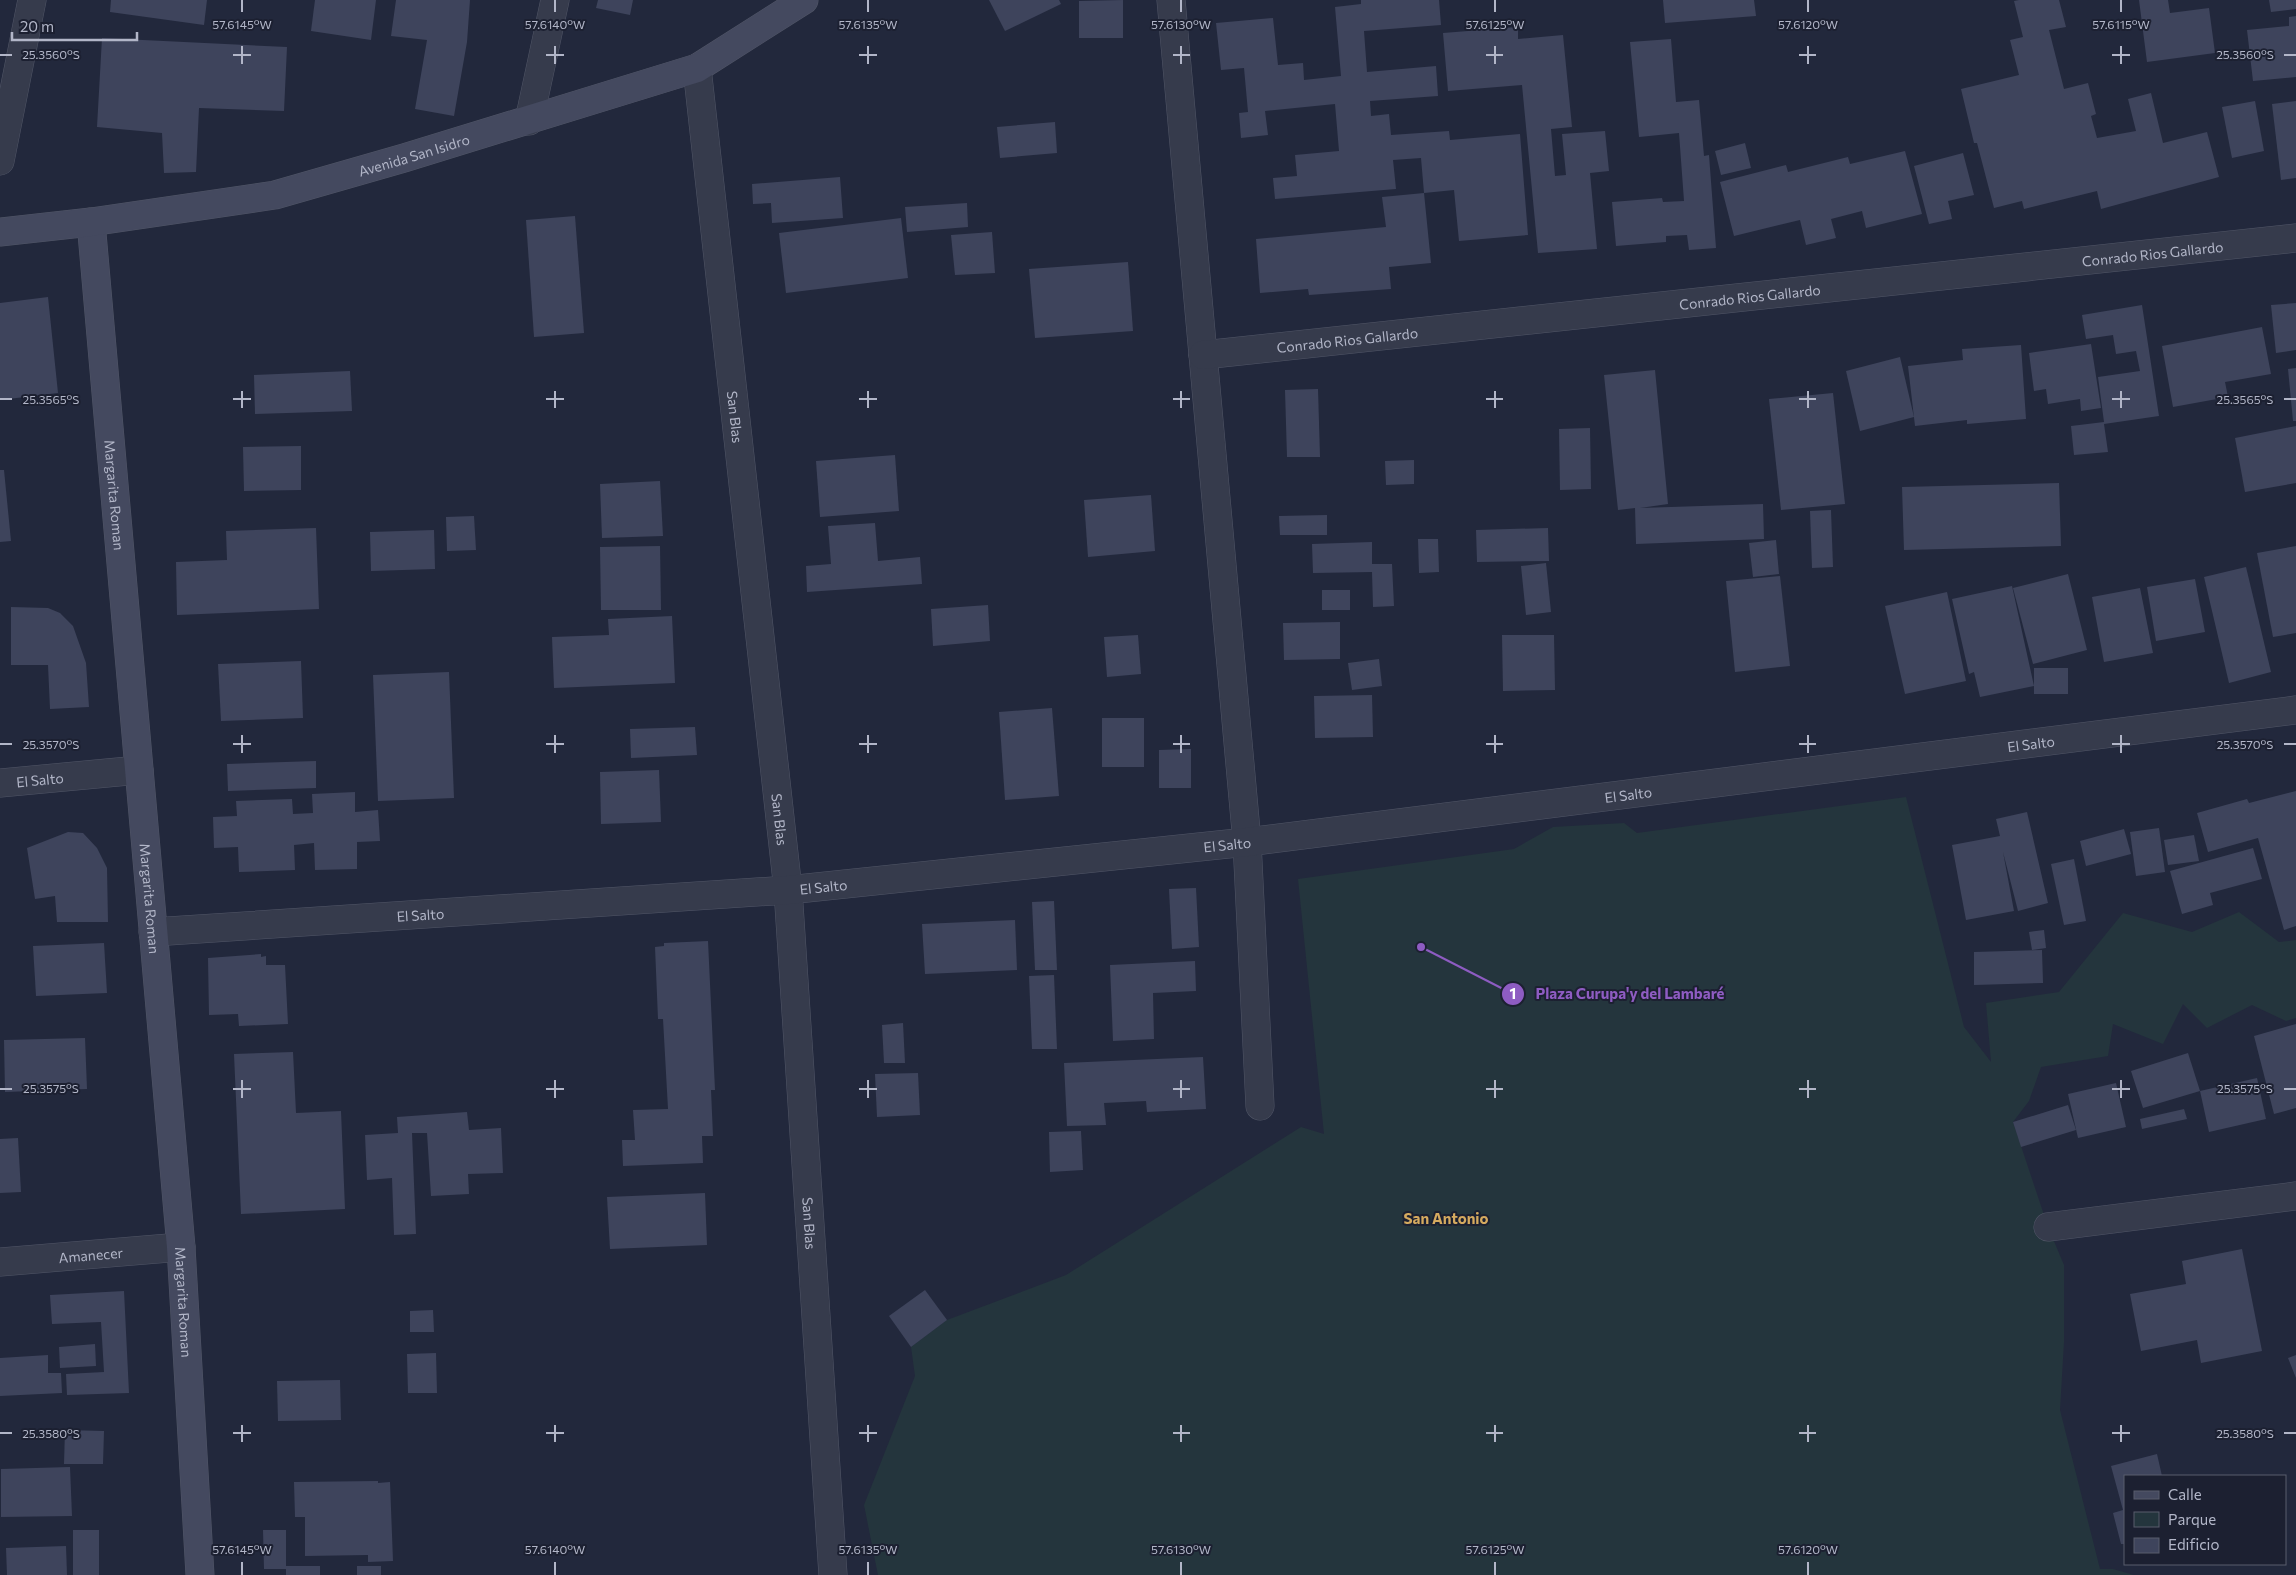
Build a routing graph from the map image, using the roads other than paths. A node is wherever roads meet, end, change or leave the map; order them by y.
1 (32, 0) edge
2 (555, 0) edge
3 (804, 0) edge
4 (1171, 0) edge
5 (697, 68) junction
6 (529, 121) junction
7 (0, 161) edge
8 (91, 222) junction
9 (0, 232) edge
10 (2296, 238) edge
11 (1203, 355) junction
12 (2296, 710) edge
13 (139, 770) junction
14 (0, 783) edge
15 (1246, 842) junction
16 (788, 890) junction
17 (153, 932) junction
18 (1260, 1106) dead end
19 (2296, 1196) edge
20 (2048, 1227) dead end
21 (181, 1247) junction
22 (0, 1262) edge
23 (200, 1575) edge
24 (833, 1575) edge

1 - 7 street
2 - 6 street
3 - 5 street, Avenida San Isidro
4 - 11 street
5 - 6 street, Avenida San Isidro
5 - 16 street, San Blas
6 - 8 street, Avenida San Isidro
8 - 9 street, Avenida San Isidro
8 - 13 street, Margarita Roman
10 - 11 street, Conrado Rios Gallardo
11 - 15 street
12 - 15 street, El Salto
13 - 14 street, El Salto
13 - 17 street, Margarita Roman
15 - 16 street, El Salto
15 - 18 street
16 - 17 street, El Salto
16 - 24 street, San Blas
17 - 21 street, Margarita Roman
19 - 20 street
21 - 22 street, Amanecer
21 - 23 street, Margarita Roman

